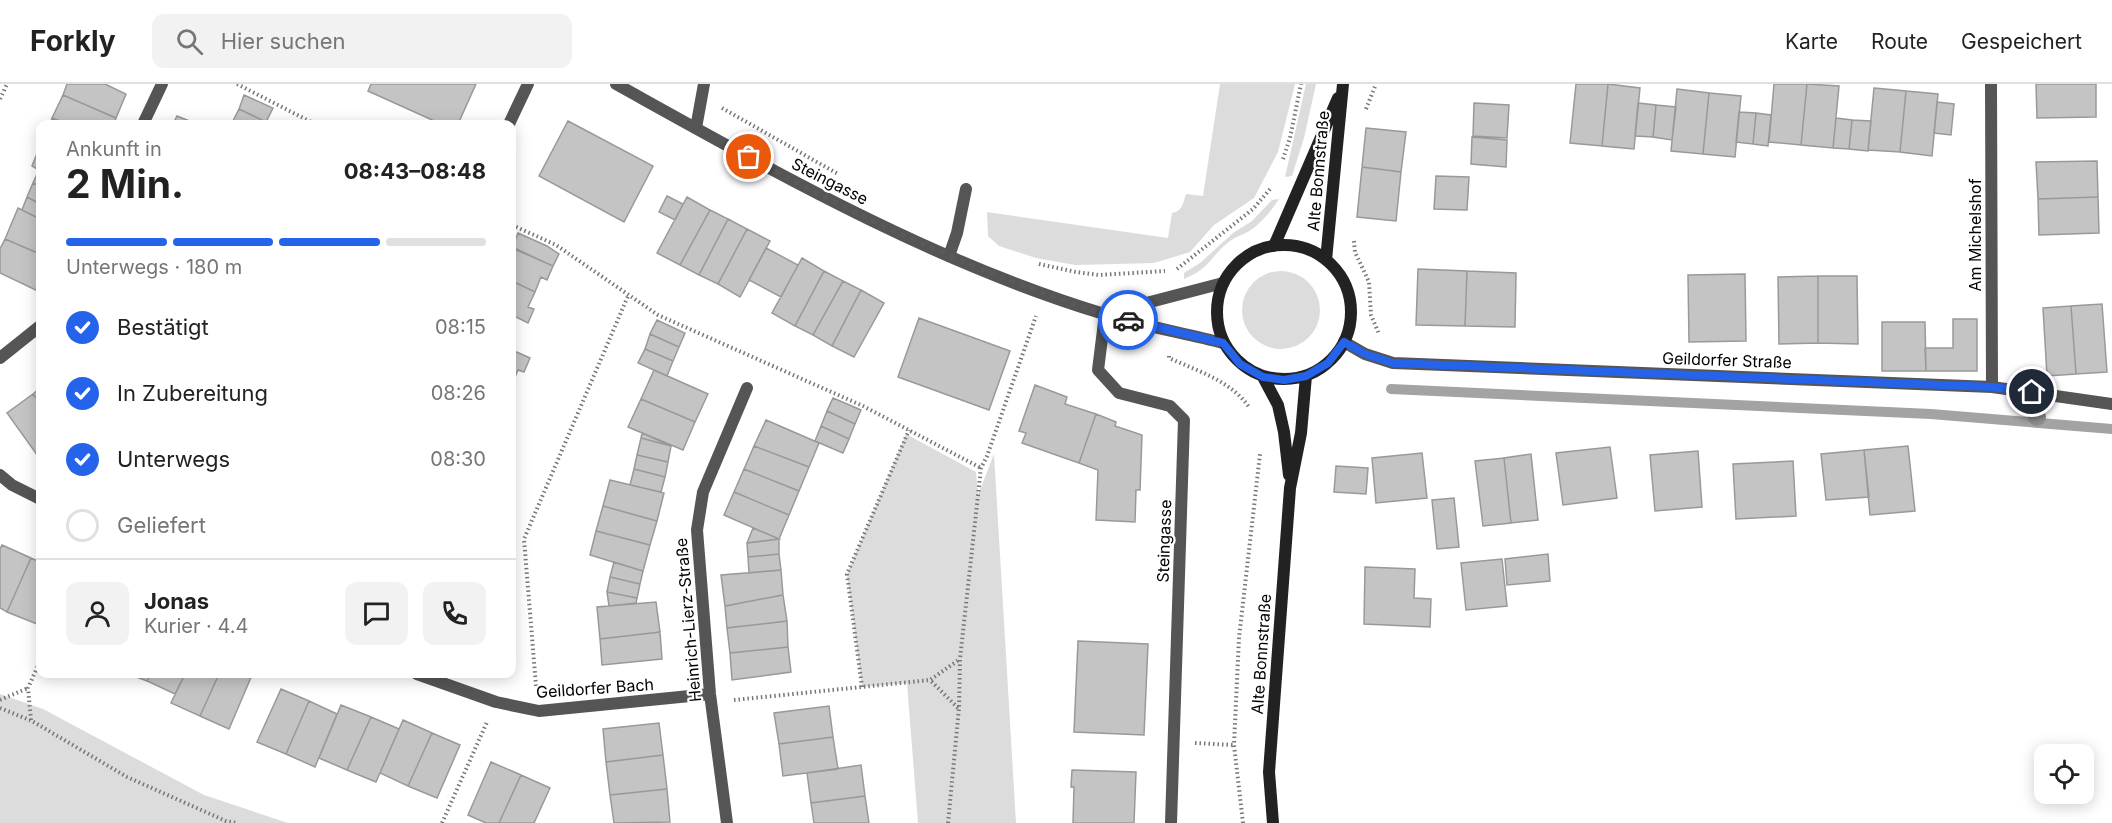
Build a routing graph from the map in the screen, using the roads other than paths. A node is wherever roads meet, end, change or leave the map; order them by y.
1 (162, 84) edge
2 (528, 84) edge
3 (616, 84) edge
4 (1991, 84) edge
5 (1343, 85) edge
6 (703, 90) edge
7 (145, 120) edge
8 (511, 120) edge
9 (696, 128) junction
10 (966, 189) dead end
11 (1274, 246) junction
12 (949, 256) junction
13 (1326, 260) junction
14 (1223, 283) junction
15 (1105, 314) junction
16 (36, 329) edge
17 (1344, 342) junction
18 (1223, 343) junction
19 (0, 358) edge
20 (1306, 376) junction
21 (1263, 377) junction
22 (1992, 387) junction
23 (747, 388) dead end
24 (2112, 404) edge
25 (0, 475) edge
26 (1290, 488) junction
27 (36, 497) edge
28 (428, 678) edge
29 (710, 694) junction
30 (727, 823) edge
31 (1171, 823) edge
32 (1273, 823) edge

1 - 7 street
2 - 8 street
3 - 9 street, Steingasse
4 - 22 street, Am Michelshof
5 - 11 main road, Alte Bonnstraße
5 - 13 main road, Alte Bonnstraße
6 - 9 street
9 - 12 street, Steingasse
10 - 12 street
11 - 13 main road, Alte Bonnstraße
11 - 14 main road, Alte Bonnstraße
12 - 15 street, Steingasse
13 - 17 main road, Alte Bonnstraße
14 - 15 street
14 - 18 main road, Alte Bonnstraße
15 - 18 street, Steingasse
15 - 31 street, Steingasse
16 - 19 street
17 - 20 main road, Alte Bonnstraße
17 - 22 street, Geildorfer Straße
18 - 21 main road, Alte Bonnstraße
20 - 21 main road, Alte Bonnstraße
20 - 26 main road, Alte Bonnstraße
21 - 26 main road, Alte Bonnstraße
22 - 24 street, Geildorfer Straße
23 - 29 street, Heinrich-Lierz-Straße
25 - 27 street
26 - 32 main road, Alte Bonnstraße
28 - 29 street, Geildorfer Bach
29 - 30 street, Heinrich-Lierz-Straße

